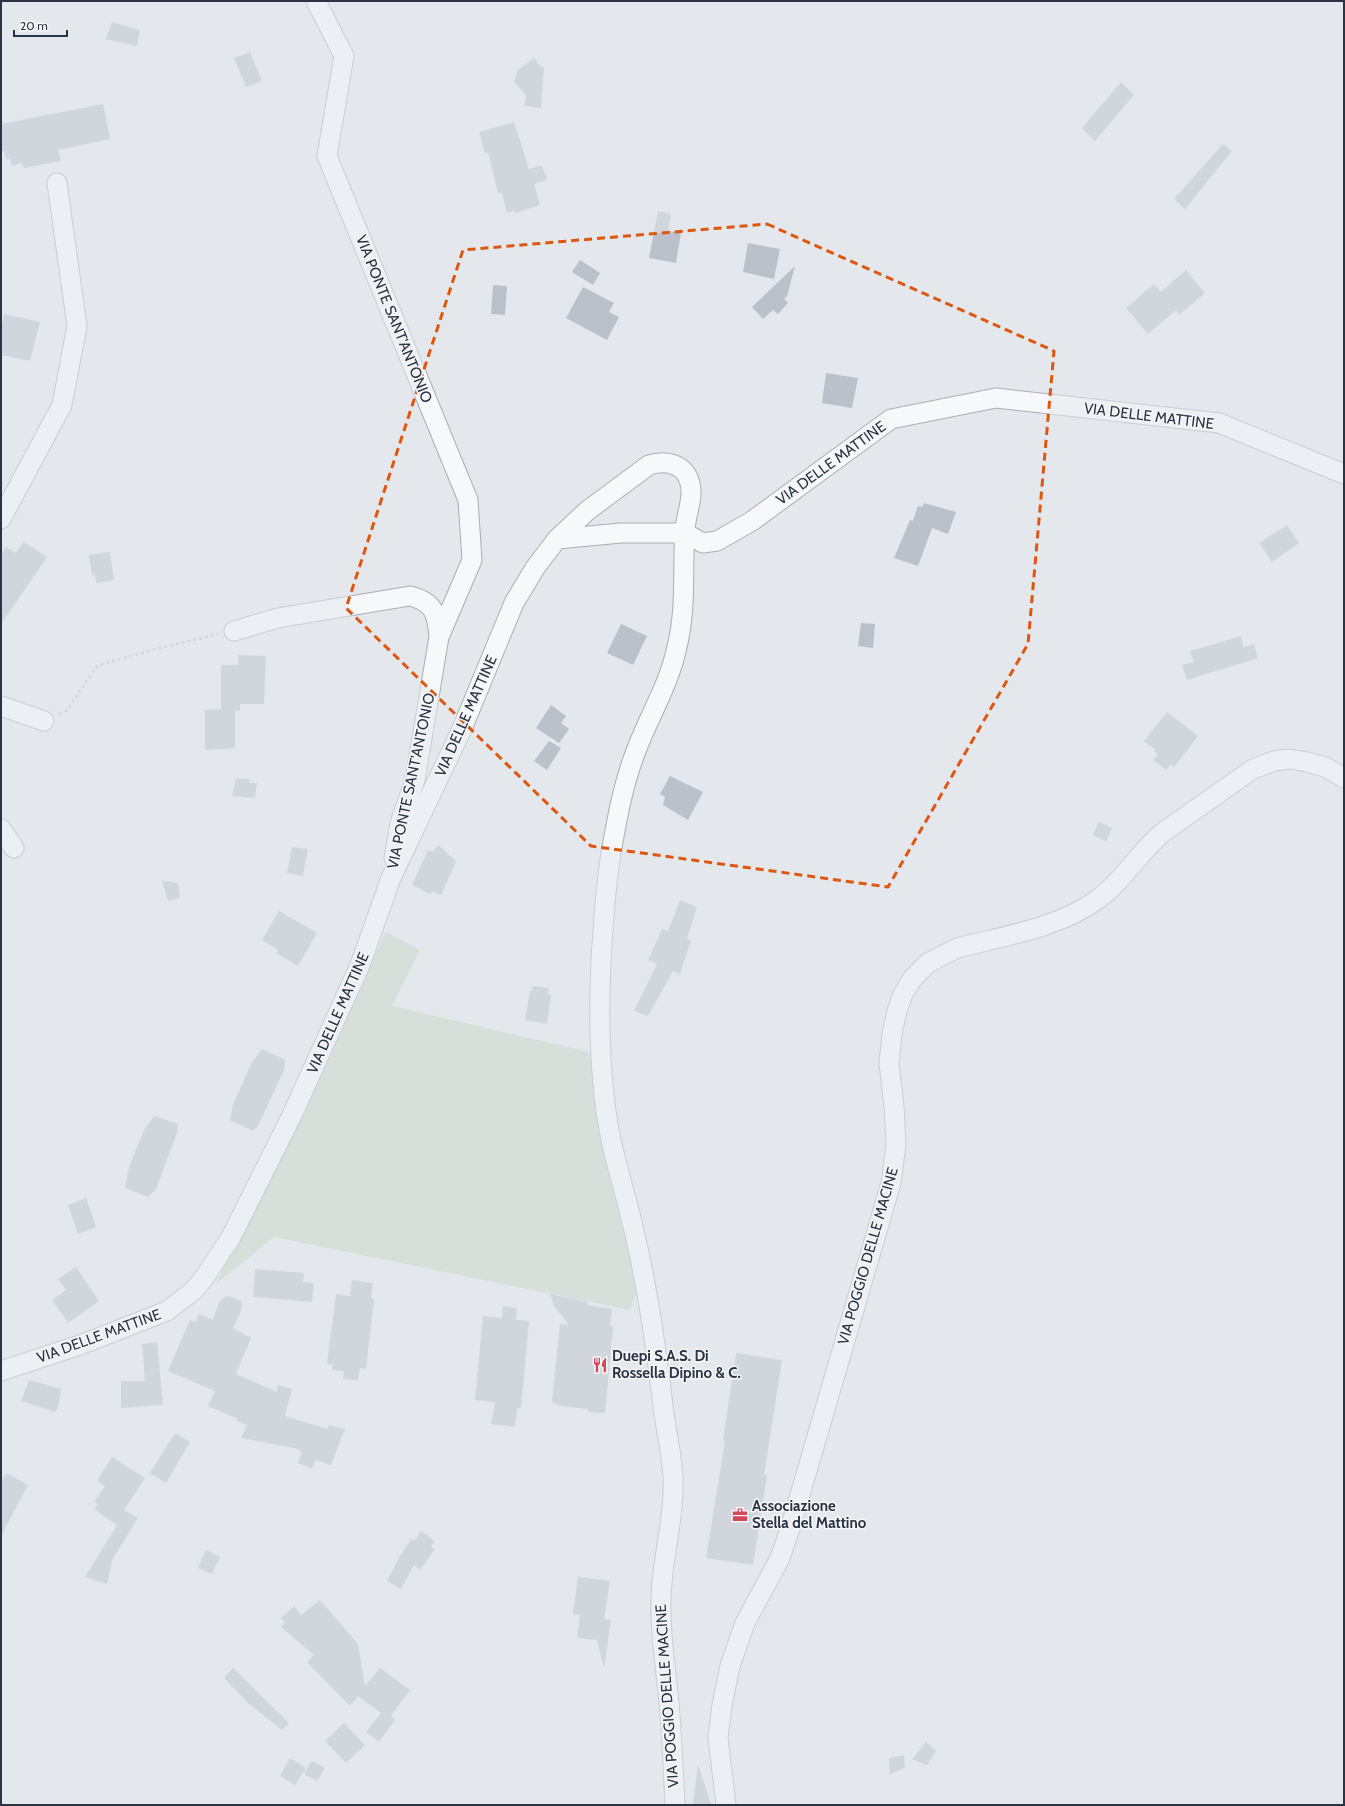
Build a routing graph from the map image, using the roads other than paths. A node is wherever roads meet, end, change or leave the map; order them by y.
1 (316, 1) edge
2 (57, 184) dead end
3 (1344, 474) edge
4 (1, 519) edge
5 (685, 530) junction
6 (557, 539) junction
7 (234, 631) road end
8 (439, 637) junction
9 (1, 706) edge
10 (44, 721) road end
11 (1344, 778) edge
12 (1, 828) edge
13 (14, 848) dead end
14 (391, 878) junction
15 (1, 1371) edge
16 (675, 1805) edge
17 (726, 1805) edge

1 - 8 street, VIA PONTE SANT'ANTONIO
2 - 4 street
3 - 5 street, VIA DELLE MATTINE
5 - 6 street, VIA DELLE MATTINE
5 - 6 street, VIA DELLE MATTINE
5 - 16 street, VIA POGGIO DELLE MACINE
6 - 14 street, VIA DELLE MATTINE
7 - 8 street, VIA PONTE SANT'ANTONIO
8 - 14 street, VIA PONTE SANT'ANTONIO
9 - 10 street
11 - 17 street, VIA POGGIO DELLE MACINE
12 - 13 street
14 - 15 street, VIA DELLE MATTINE

